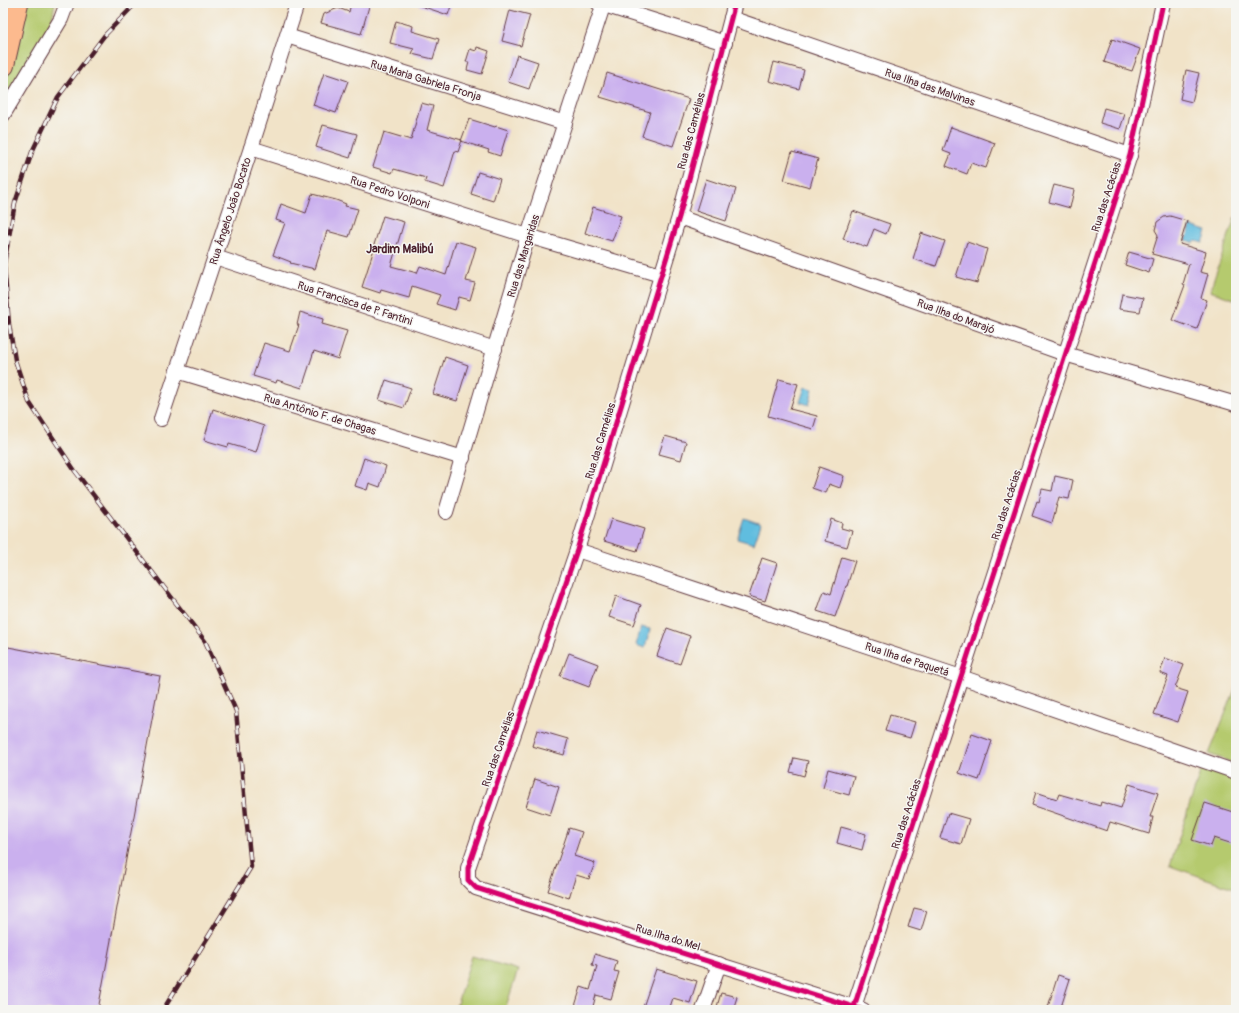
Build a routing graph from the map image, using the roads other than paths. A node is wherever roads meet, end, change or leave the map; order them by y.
1 (17, 3) edge
2 (67, 3) edge
3 (299, 3) edge
4 (735, 3) edge
5 (1163, 3) edge
6 (602, 4) edge
7 (731, 18) junction
8 (287, 36) junction
9 (725, 43) junction
10 (3, 65) edge
11 (3, 115) edge
12 (565, 124) junction
13 (251, 148) junction
14 (1130, 155) junction
15 (679, 217) junction
16 (528, 236) junction
17 (215, 257) junction
18 (661, 275) junction
19 (495, 348) junction
20 (1064, 354) junction
21 (177, 371) junction
22 (1236, 404) edge
23 (161, 419) dead end
24 (462, 458) junction
25 (446, 512) dead end
26 (577, 550) junction
27 (961, 677) junction
28 (1236, 772) edge
29 (468, 880) joint
30 (719, 964) junction
31 (857, 1009) edge
32 (703, 1010) edge

1 - 10 main road
2 - 11 street
3 - 8 street, Rua Ângelo João Bocato
4 - 7 street, Rua das Camélias
5 - 14 street, Rua das Acácias
6 - 9 street
6 - 12 street, Rua das Margaridas
7 - 9 street, Rua das Camélias
7 - 14 street, Rua Ilha das Malvinas
8 - 12 street, Rua Maria Gabriela Fronja
8 - 13 street, Rua Ângelo João Bocato
9 - 15 street, Rua das Camélias
12 - 16 street, Rua das Margaridas
13 - 16 street, Rua Pedro Volponi
13 - 17 street, Rua Ângelo João Bocato
14 - 20 street, Rua das Acácias
15 - 18 street, Rua das Camélias
15 - 20 street, Rua Ilha do Marajó
16 - 18 street, Rua Pedro Volponi
16 - 19 street, Rua das Margaridas
17 - 19 street, Rua Francisca de P. Fantini
17 - 21 street, Rua Ângelo João Bocato
18 - 26 street, Rua das Camélias
19 - 24 street, Rua das Margaridas
20 - 22 street, Rua Ilha do Marajó
20 - 27 street, Rua das Acácias
21 - 23 street, Rua Ângelo João Bocato
21 - 24 street, Rua Antônio F. de Chagas
24 - 25 street, Rua das Margaridas
26 - 27 street, Rua Ilha de Paquetá
26 - 29 street, Rua das Camélias
27 - 28 street, Rua Ilha de Paquetá
27 - 31 street, Rua das Acácias
29 - 30 street, Rua Ilha do Mel
30 - 31 street, Rua Ilha do Mel
30 - 32 street

